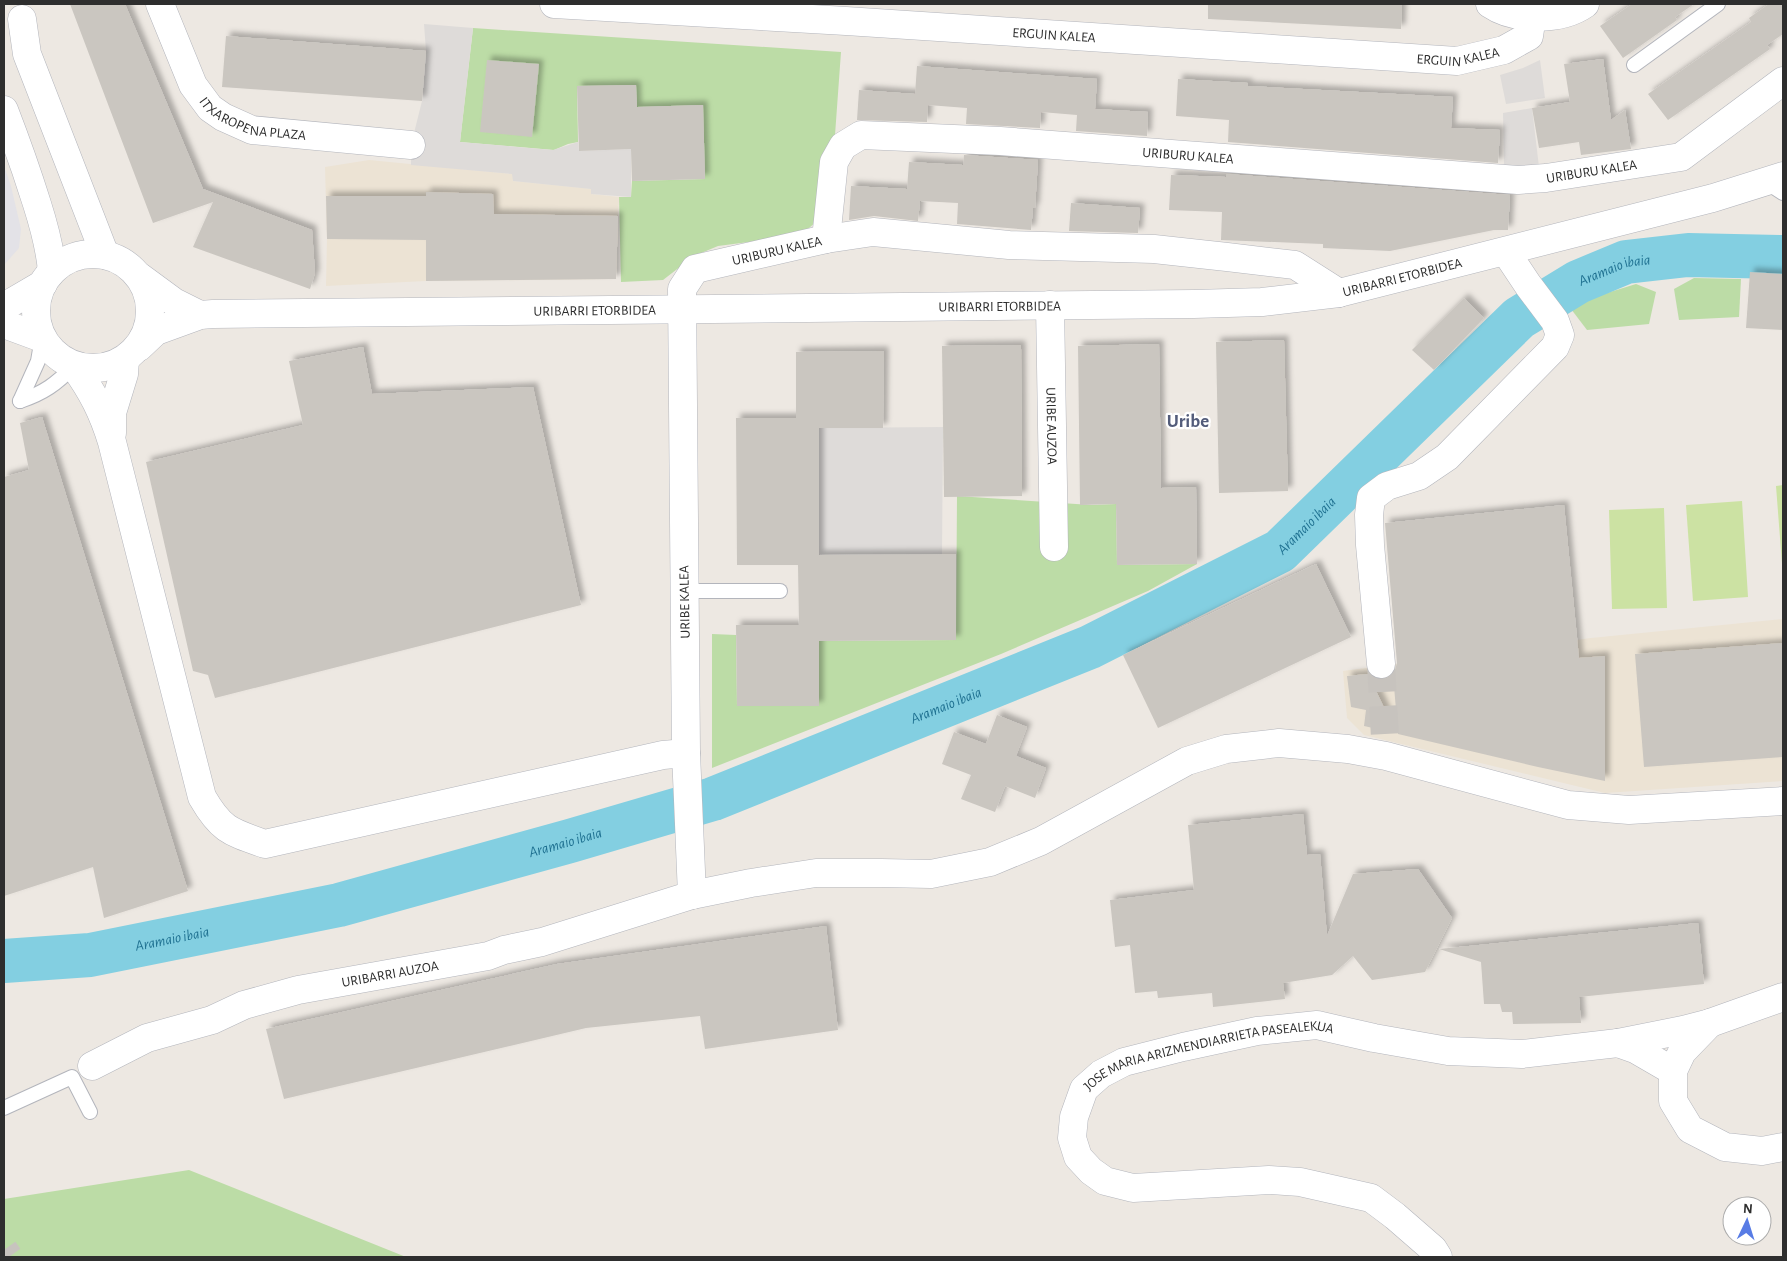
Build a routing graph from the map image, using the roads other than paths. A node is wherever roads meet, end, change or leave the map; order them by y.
1 (160, 4) edge
2 (554, 4) edge
3 (1490, 4) edge
4 (1585, 4) edge
5 (1718, 4) edge
6 (1532, 16) junction
7 (18, 20) edge
8 (1634, 65) dead end
9 (1783, 82) edge
10 (4, 110) edge
11 (411, 145) dead end
12 (1778, 184) edge
13 (826, 239) junction
14 (1506, 252) junction
15 (105, 255) junction
16 (47, 277) junction
17 (140, 277) junction
18 (1339, 293) junction
19 (1050, 305) junction
20 (4, 307) edge
21 (681, 309) junction
22 (200, 315) junction
23 (4, 324) edge
24 (42, 338) junction
25 (132, 353) junction
26 (74, 366) junction
27 (112, 442) junction
28 (1054, 547) dead end
29 (684, 591) junction
30 (780, 591) dead end
31 (1381, 664) tunnel mouth
32 (686, 754) junction
33 (1783, 801) edge
34 (692, 895) junction
35 (1783, 997) edge
36 (1710, 1023) junction
37 (1618, 1043) junction
38 (1673, 1071) junction
39 (82, 1072) junction
40 (4, 1108) edge
41 (90, 1112) dead end
42 (1783, 1147) edge
43 (1438, 1257) edge

1 - 11 street, ITXAROPENA PLAZA
2 - 6 street, ERGUIN KALEA
3 - 6 street
4 - 6 street
5 - 8 lane
7 - 15 street
9 - 13 street, URIBURU KALEA
10 - 16 street
12 - 14 street, URIBARRI ETORBIDEA
13 - 18 street
13 - 21 street, URIBURU KALEA
14 - 18 street, URIBARRI ETORBIDEA
14 - 31 street
15 - 16 street
15 - 17 street
16 - 20 street
16 - 24 street
17 - 22 street
17 - 25 street
18 - 19 street, URIBARRI ETORBIDEA
19 - 21 street, URIBARRI ETORBIDEA
19 - 28 street, URIBE AUZOA
21 - 22 street, URIBARRI ETORBIDEA
21 - 29 street, URIBE KALEA
22 - 25 street
23 - 24 street
24 - 26 street
24 - 26 lane
25 - 26 street
25 - 27 street
26 - 27 street
27 - 32 street
29 - 30 lane
29 - 32 street, URIBE KALEA
32 - 34 street, URIBE KALEA
33 - 34 street, URIBARRI AUZOA
34 - 39 street, URIBARRI AUZOA
35 - 36 street, JOSE MARIA ARIZMENDIARRIETA PASEALEKUA
36 - 37 street, JOSE MARIA ARIZMENDIARRIETA PASEALEKUA
36 - 38 street, JOSE MARIA ARIZMENDIARRIETA PASEALEKUA
37 - 38 street, JOSE MARIA ARIZMENDIARRIETA PASEALEKUA
37 - 43 street, JOSE MARIA ARIZMENDIARRIETA PASEALEKUA
38 - 42 street, JOSE MARIA ARIZMENDIARRIETA PASEALEKUA
39 - 40 lane
39 - 41 lane

